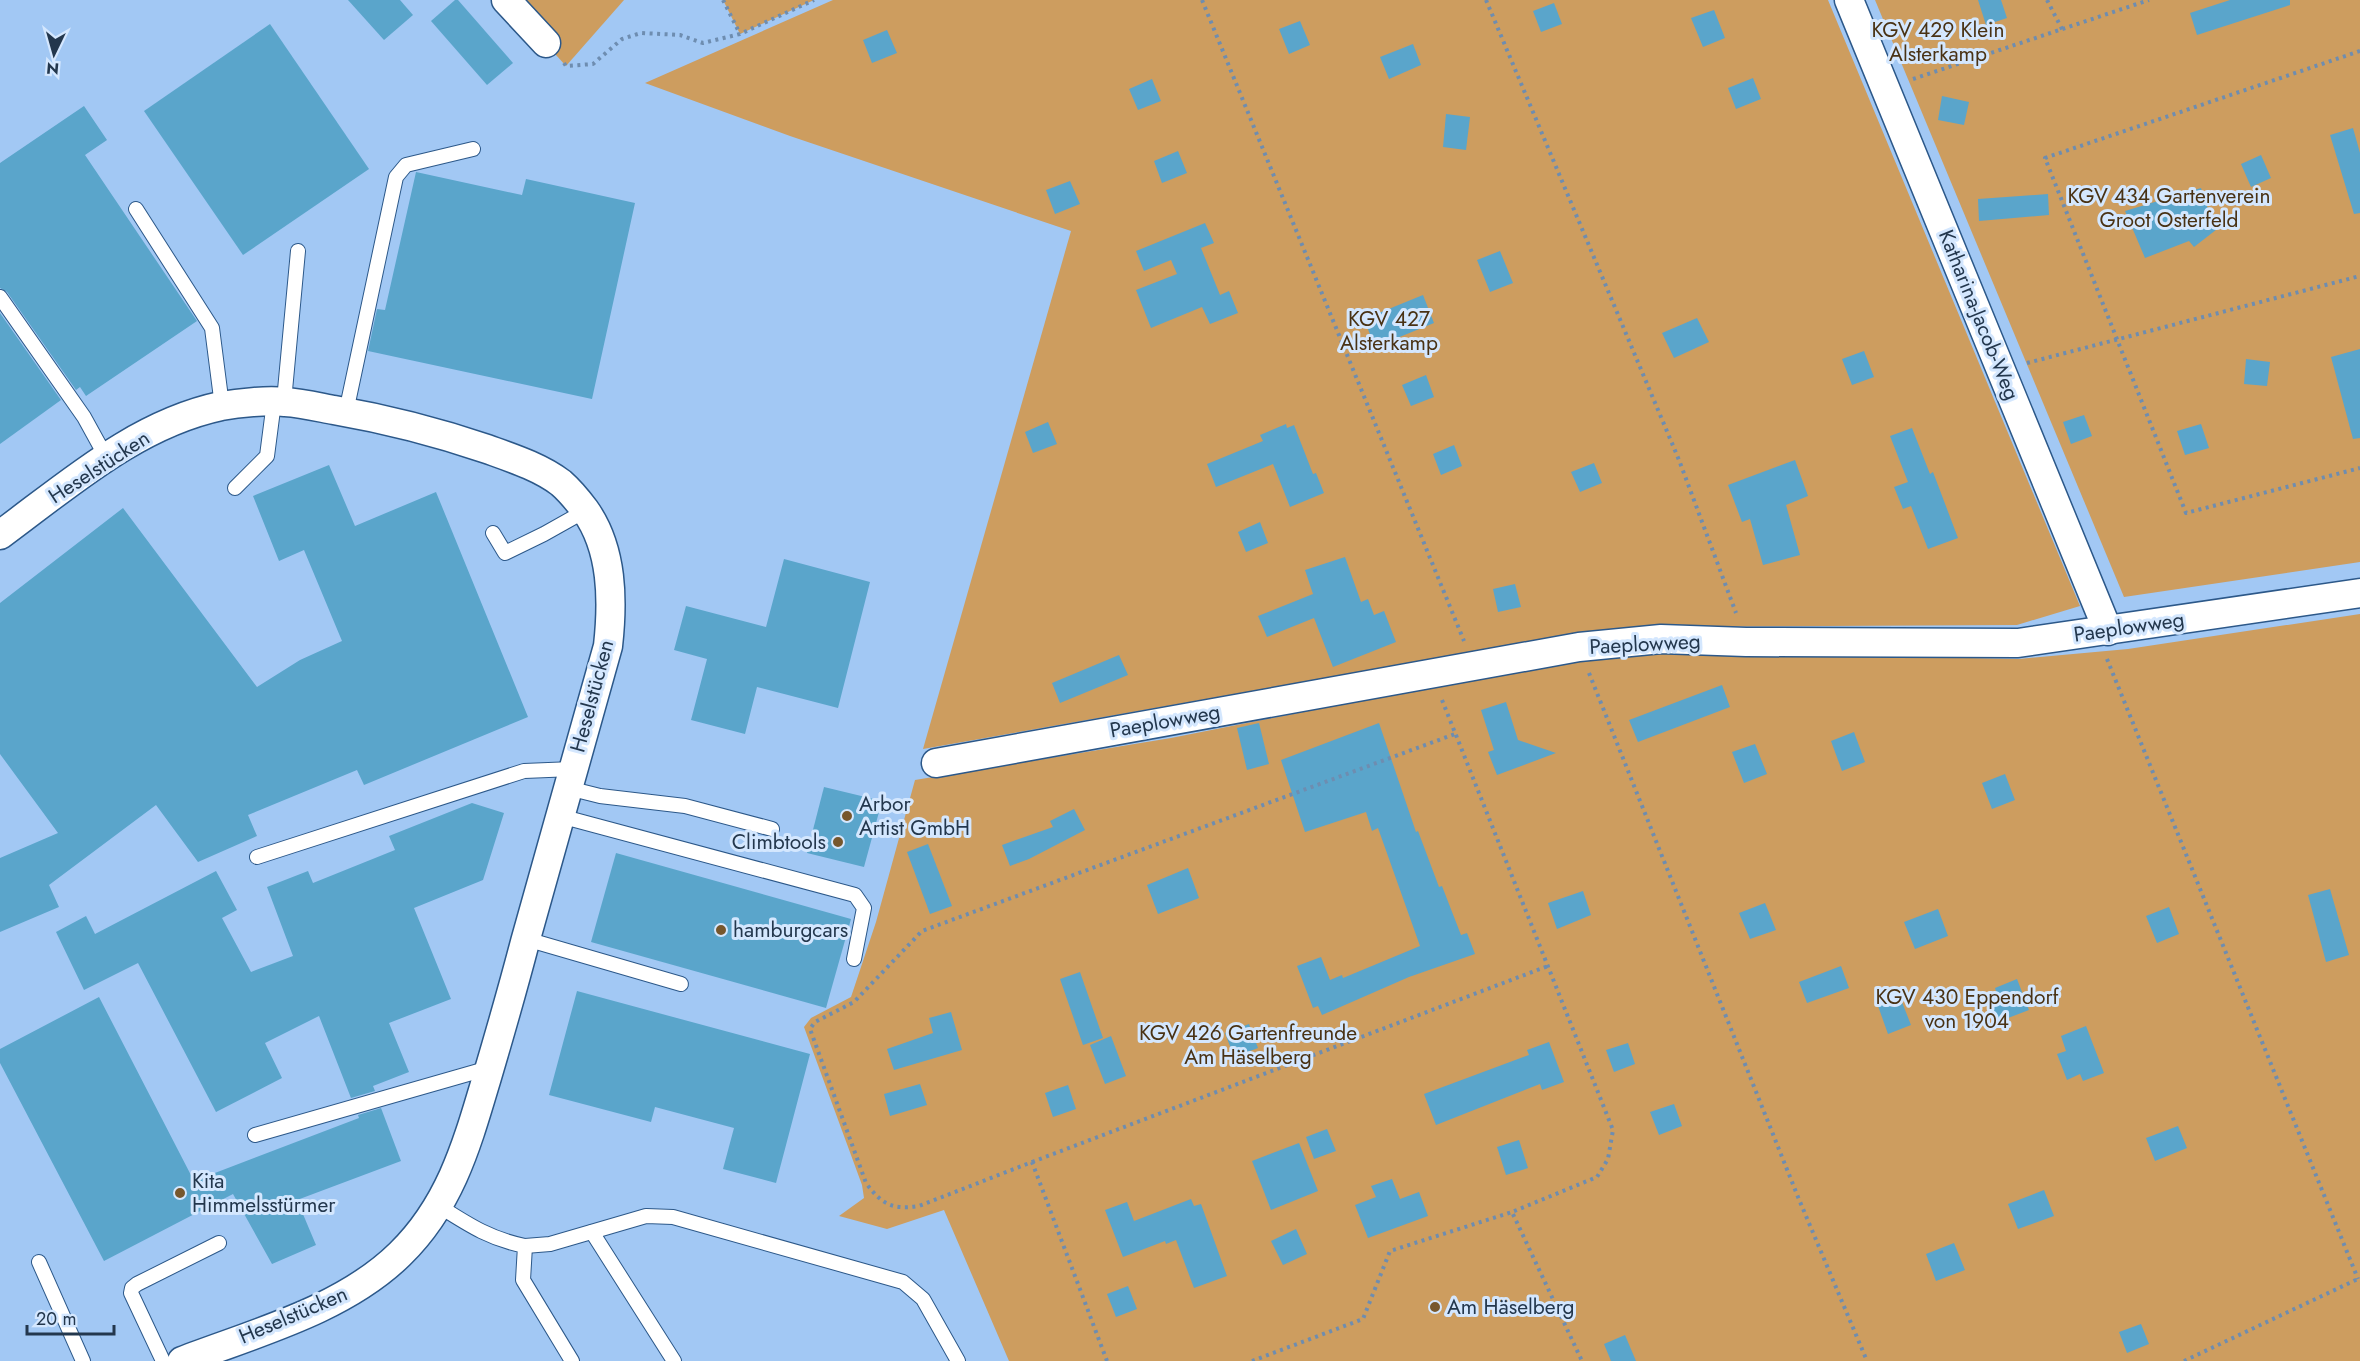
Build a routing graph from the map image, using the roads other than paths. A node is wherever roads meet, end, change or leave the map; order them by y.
1 (506, 0) edge
2 (1850, 0) edge
3 (546, 43) road end
4 (473, 149) dead end
5 (136, 209) dead end
6 (298, 250) dead end
7 (0, 297) edge
8 (279, 402) junction
9 (222, 406) junction
10 (346, 412) junction
11 (106, 457) junction
12 (236, 488) dead end
13 (585, 511) junction
14 (493, 533) dead end
15 (0, 535) edge
16 (2360, 593) edge
17 (2103, 632) junction
18 (936, 763) dead end
19 (571, 778) junction
20 (560, 816) junction
21 (772, 829) dead end
22 (257, 856) dead end
23 (526, 939) junction
24 (854, 959) dead end
25 (681, 984) dead end
26 (489, 1068) junction
27 (255, 1135) dead end
28 (440, 1206) junction
29 (592, 1232) junction
30 (219, 1243) dead end
31 (525, 1246) junction
32 (39, 1262) dead end
33 (83, 1361) edge
34 (163, 1361) edge
35 (182, 1361) edge
36 (572, 1361) edge
37 (674, 1361) edge
38 (958, 1361) edge

1 - 3 street
2 - 17 street, Katharina-Jacob-Weg
4 - 10 lane
5 - 9 lane
6 - 8 lane
7 - 11 lane
8 - 9 street, Heselstücken
8 - 10 street, Heselstücken
8 - 12 lane
9 - 11 street, Heselstücken
10 - 13 street, Heselstücken
11 - 15 street, Heselstücken
13 - 14 lane
13 - 19 street, Heselstücken
16 - 17 street, Paeplowweg
17 - 18 street, Paeplowweg
19 - 20 street, Heselstücken
19 - 21 lane
19 - 22 lane
20 - 23 street, Heselstücken
20 - 24 lane
23 - 25 lane
23 - 26 street, Heselstücken
26 - 27 lane
26 - 28 street, Heselstücken
28 - 31 lane
28 - 35 street, Heselstücken
29 - 31 lane
29 - 37 lane
29 - 38 lane
30 - 34 lane
31 - 36 lane
32 - 33 lane

